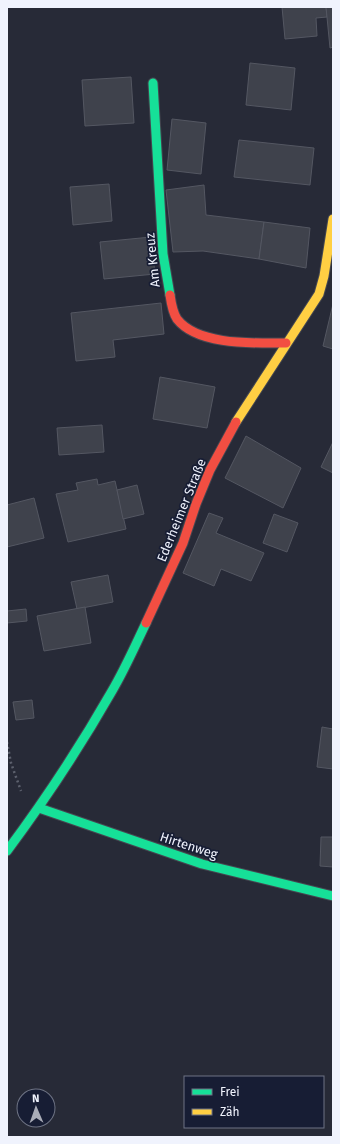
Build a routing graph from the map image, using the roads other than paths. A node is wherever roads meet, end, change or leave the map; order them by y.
1 (153, 83) dead end
2 (333, 219) edge
3 (286, 343) junction
4 (39, 808) junction
5 (7, 851) edge
6 (333, 896) edge

1 - 3 street, Am Kreuz
2 - 3 street, Ederheimer Straße
3 - 4 street, Ederheimer Straße
4 - 5 street, Ederheimer Straße
4 - 6 street, Hirtenweg

